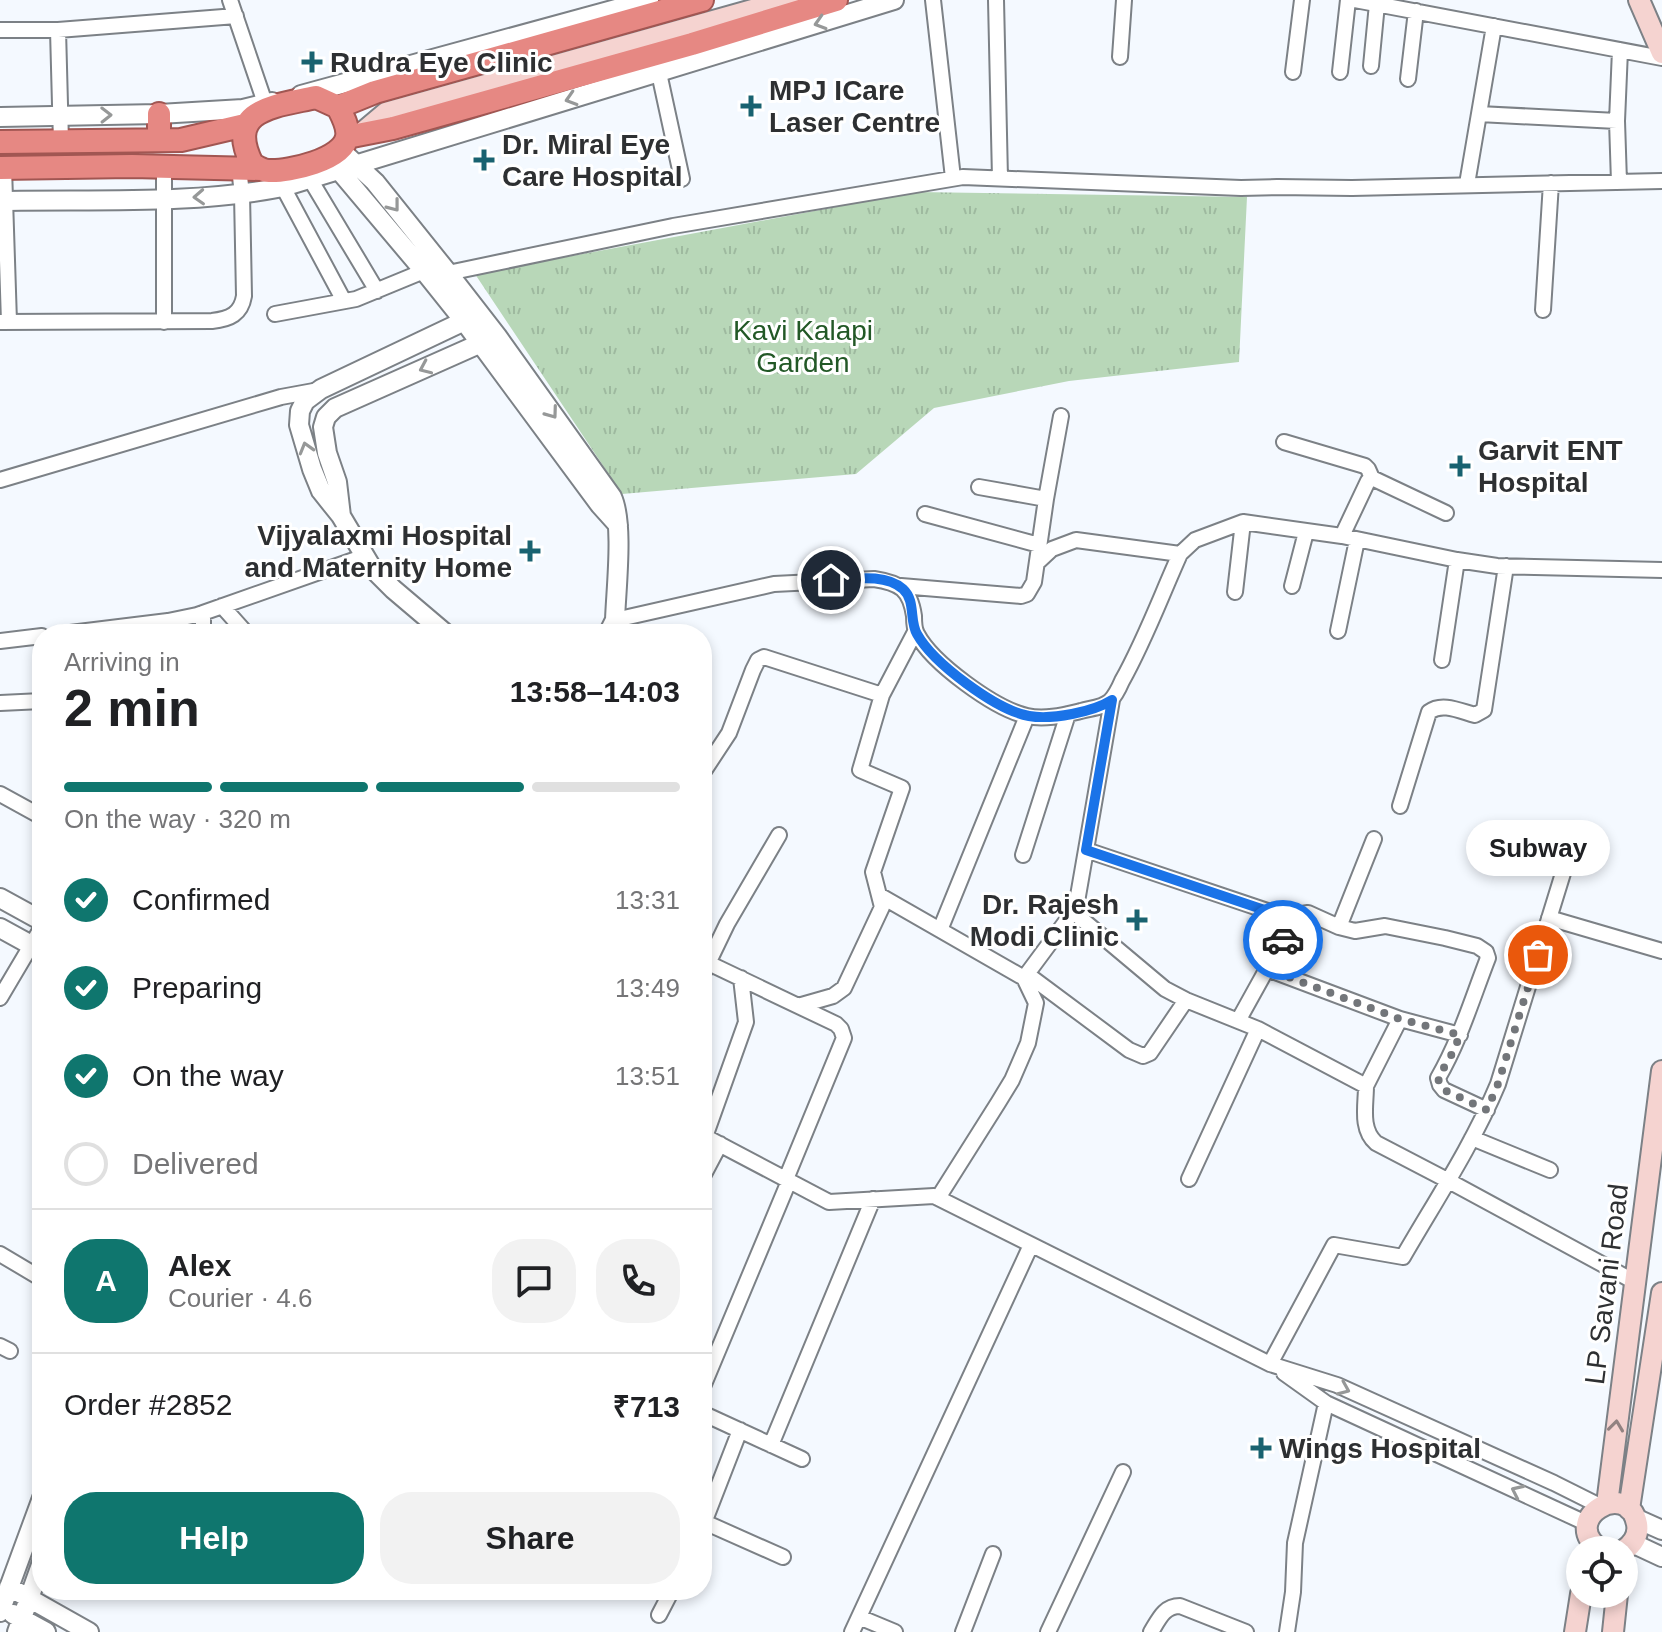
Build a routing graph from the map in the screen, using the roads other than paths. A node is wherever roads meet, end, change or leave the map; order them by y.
1 (649, 0) edge
2 (702, 0) edge
3 (739, 0) edge
4 (788, 0) edge
5 (836, 0) edge
6 (894, 0) edge
7 (933, 0) edge
8 (996, 0) edge
9 (1124, 0) edge
10 (1302, 0) edge
11 (1348, 0) edge
12 (1355, 0) edge
13 (1639, 0) edge
14 (617, 4) edge
15 (1377, 4) junction
16 (235, 5) edge
17 (1416, 11) junction
18 (1494, 26) junction
19 (0, 30) edge
20 (58, 30) junction
21 (1620, 50) junction
22 (1662, 55) edge
23 (1120, 57) dead end
24 (1371, 66) dead end
25 (1293, 72) dead end
26 (1340, 72) dead end
27 (659, 73) junction
28 (1408, 79) dead end
29 (342, 105) junction
30 (266, 106) junction
31 (159, 114) junction
32 (1479, 114) junction
33 (60, 116) junction
34 (0, 117) edge
35 (1617, 121) junction
36 (245, 125) junction
37 (159, 140) junction
38 (0, 142) edge
39 (61, 142) junction
40 (345, 152) junction
41 (164, 166) junction
42 (2, 168) edge
43 (250, 169) junction
44 (953, 178) junction
45 (1000, 178) junction
46 (310, 179) junction
47 (682, 179) dead end
48 (1662, 181) edge
49 (1619, 182) junction
50 (1551, 183) junction
51 (1467, 184) junction
52 (283, 187) junction
53 (242, 194) junction
54 (164, 199) junction
55 (3, 201) edge
56 (424, 271) junction
57 (448, 273) junction
58 (377, 291) junction
59 (344, 301) junction
60 (1543, 310) dead end
61 (275, 314) dead end
62 (471, 317) junction
63 (5, 322) edge
64 (164, 322) junction
65 (488, 340) junction
66 (319, 390) junction
67 (1061, 416) dead end
68 (1284, 442) dead end
69 (1372, 478) junction
70 (0, 480) edge
71 (979, 487) dead end
72 (1046, 499) junction
73 (1446, 513) dead end
74 (925, 514) dead end
75 (341, 516) junction
76 (1243, 522) junction
77 (1306, 532) junction
78 (1342, 536) junction
79 (1357, 540) junction
80 (1039, 545) junction
81 (1180, 554) junction
82 (365, 556) junction
83 (1457, 560) junction
84 (1037, 563) junction
85 (1506, 566) junction
86 (1662, 570) edge
87 (901, 586) junction
88 (1292, 586) dead end
89 (1235, 592) dead end
90 (222, 606) junction
91 (203, 613) junction
92 (152, 624) edge
93 (203, 624) edge
94 (238, 624) edge
95 (434, 624) edge
96 (612, 624) edge
97 (623, 624) edge
98 (1338, 631) dead end
99 (915, 632) junction
100 (32, 637) edge
101 (0, 641) edge
102 (1442, 660) dead end
103 (882, 695) junction
104 (1112, 700) junction
105 (32, 701) edge
106 (0, 703) edge
107 (1068, 714) junction
108 (1027, 716) junction
109 (712, 759) edge
110 (0, 794) edge
111 (1400, 806) dead end
112 (32, 812) edge
113 (779, 835) dead end
114 (1374, 839) dead end
115 (1572, 844) dead end
116 (1086, 850) junction
117 (1023, 855) dead end
118 (879, 895) junction
119 (0, 898) edge
120 (1072, 911) junction
121 (32, 918) edge
122 (1549, 918) junction
123 (1294, 920) junction
124 (1339, 927) junction
125 (0, 928) edge
126 (940, 930) junction
127 (32, 945) edge
128 (712, 951) edge
129 (1662, 951) edge
130 (32, 955) edge
131 (712, 969) edge
132 (1267, 969) junction
133 (1025, 976) junction
134 (741, 978) junction
135 (0, 998) edge
136 (1186, 1000) junction
137 (798, 1006) junction
138 (1400, 1019) junction
139 (1238, 1021) junction
140 (1258, 1029) junction
141 (1460, 1035) junction
142 (1662, 1071) edge
143 (1366, 1086) junction
144 (1487, 1110) junction
145 (712, 1114) edge
146 (1472, 1138) junction
147 (712, 1140) edge
148 (720, 1144) junction
149 (712, 1159) edge
150 (1550, 1170) dead end
151 (1189, 1179) dead end
152 (788, 1180) junction
153 (1447, 1180) junction
154 (938, 1198) junction
155 (873, 1199) junction
156 (1031, 1245) junction
157 (0, 1254) edge
158 (32, 1273) edge
159 (1635, 1282) junction
160 (1662, 1293) edge
161 (1270, 1364) junction
162 (712, 1365) edge
163 (1326, 1403) junction
164 (712, 1417) edge
165 (740, 1430) junction
166 (771, 1445) junction
167 (802, 1459) dead end
168 (1123, 1472) dead end
169 (712, 1500) edge
170 (1603, 1505) junction
171 (1632, 1513) junction
172 (32, 1525) edge
173 (712, 1527) edge
174 (1662, 1530) edge
175 (1584, 1536) edge
176 (1592, 1536) edge
177 (1634, 1536) edge
178 (1638, 1550) edge
179 (993, 1554) dead end
180 (783, 1557) dead end
181 (1662, 1557) edge
182 (9, 1587) junction
183 (32, 1589) edge
184 (29, 1597) junction
185 (32, 1599) edge
186 (34, 1600) edge
187 (667, 1600) edge
188 (1579, 1608) edge
189 (1616, 1608) edge
190 (1, 1610) edge
191 (659, 1615) dead end
192 (859, 1617) junction
193 (19, 1625) edge
194 (46, 1632) edge
195 (89, 1632) edge
196 (852, 1632) edge
197 (895, 1632) edge
198 (963, 1632) edge
199 (1048, 1632) edge
200 (1151, 1632) edge
201 (1246, 1632) edge
202 (1287, 1632) edge
203 (1575, 1632) edge
204 (1613, 1632) edge

1 - 14 street
2 - 29 highway
3 - 29 main road
4 - 40 main road
5 - 40 highway
6 -> 27 street
7 - 44 street
8 - 45 street
9 - 23 street
10 - 25 street
11 - 26 street
12 - 15 street
13 - 22 main road
14 - 30 street
15 - 17 street
15 - 24 street
16 - 20 street
16 - 30 street
17 - 18 street
17 - 28 street
18 - 21 street
18 - 32 street
19 - 20 street
20 - 33 street
21 - 22 street
21 - 35 street
27 -> 40 street
27 - 47 street
29 - 30 highway
29 - 40 highway
30 - 31 street
30 - 36 highway
33 -> 31 street
31 - 37 highway
32 - 35 street
32 - 51 street
33 - 34 street
33 - 39 street
35 - 49 street
36 - 37 highway
36 - 43 highway
37 - 39 highway
38 - 39 highway
40 - 43 highway
40 - 46 street
40 - 56 street
40 -> 57 street
41 - 42 highway
41 - 43 highway
41 - 54 street
42 - 55 street
43 - 53 street
44 - 45 street
44 - 57 street
45 - 51 street
46 - 52 street
46 - 58 street
48 - 49 street
49 - 50 street
50 - 51 street
50 - 60 street
52 - 53 street
52 - 59 street
53 -> 54 street
53 - 64 street
54 - 55 street
54 - 64 street
55 - 63 street
56 - 58 street
56 - 62 street
57 - 62 street
58 - 59 street
59 - 61 street
62 - 65 street
62 - 66 street
63 - 64 street
65 -> 75 street
65 - 96 street
66 - 70 street
75 -> 66 street
67 - 72 street
68 - 69 street
69 - 73 street
69 - 78 street
71 - 72 street
72 - 80 street
74 - 80 street
75 - 82 street
76 - 77 street
76 - 81 street
76 - 89 street
77 - 78 street
77 - 88 street
78 - 79 street
79 - 83 street
79 - 98 street
80 - 84 street
81 - 84 street
81 - 104 street
82 - 90 street
82 - 95 street
83 - 85 street
83 - 102 street
84 - 87 street
85 - 86 street
85 - 111 street
87 - 97 street
87 - 99 street
90 - 91 street
90 - 94 street
91 - 92 street
91 - 93 street
99 - 103 street
99 - 108 street
100 - 101 street
103 - 109 street
103 - 118 street
104 - 107 street
104 - 116 street
105 - 106 street
107 - 108 street
107 - 117 street
108 - 126 street
110 - 112 street
113 - 128 street
114 - 124 street
115 - 122 street
116 - 120 street
116 - 123 street
118 - 126 street
118 - 137 street
119 - 121 street
120 - 133 street
120 - 136 street
122 - 129 street
122 - 144 street
123 - 124 street
123 - 132 street
124 - 141 street
125 - 127 street
126 - 133 street
130 - 135 street
131 - 134 street
132 - 138 street
132 - 139 street
133 - 136 street
133 - 154 street
134 - 137 street
134 - 145 street
136 - 139 street
137 - 152 street
138 - 141 street
138 - 143 street
139 - 140 street
140 - 143 street
140 - 151 street
141 - 144 street
142 - 159 main road, LP Savani Road
143 - 153 street
144 - 146 street
146 - 150 street
146 - 153 street
147 - 148 street
148 - 149 street
148 - 152 street
152 - 155 street
152 - 162 street
153 - 159 street
153 - 161 street
154 - 155 street
154 - 156 street
155 - 166 street
156 - 161 street
156 - 192 street
157 - 158 street
170 -> 159 main road, LP Savani Road
160 - 171 main road, LP Savani Road
161 - 163 street
161 -> 170 street
175 -> 163 street
163 - 202 street
164 - 165 street
165 - 166 street
165 - 169 street
166 - 167 street
168 - 199 street
170 - 171 main road
170 - 176 main road
171 - 174 street
171 - 177 main road, LP Savani Road
172 - 182 street
173 - 180 street
178 - 181 street
179 - 198 street
182 - 184 street
182 - 190 street
183 - 184 street
184 - 185 street
184 - 193 street
186 - 195 street
187 - 191 street
188 - 203 main road
189 - 204 main road
190 - 193 street
192 - 196 street
192 - 197 street
193 - 194 street
200 - 201 street

